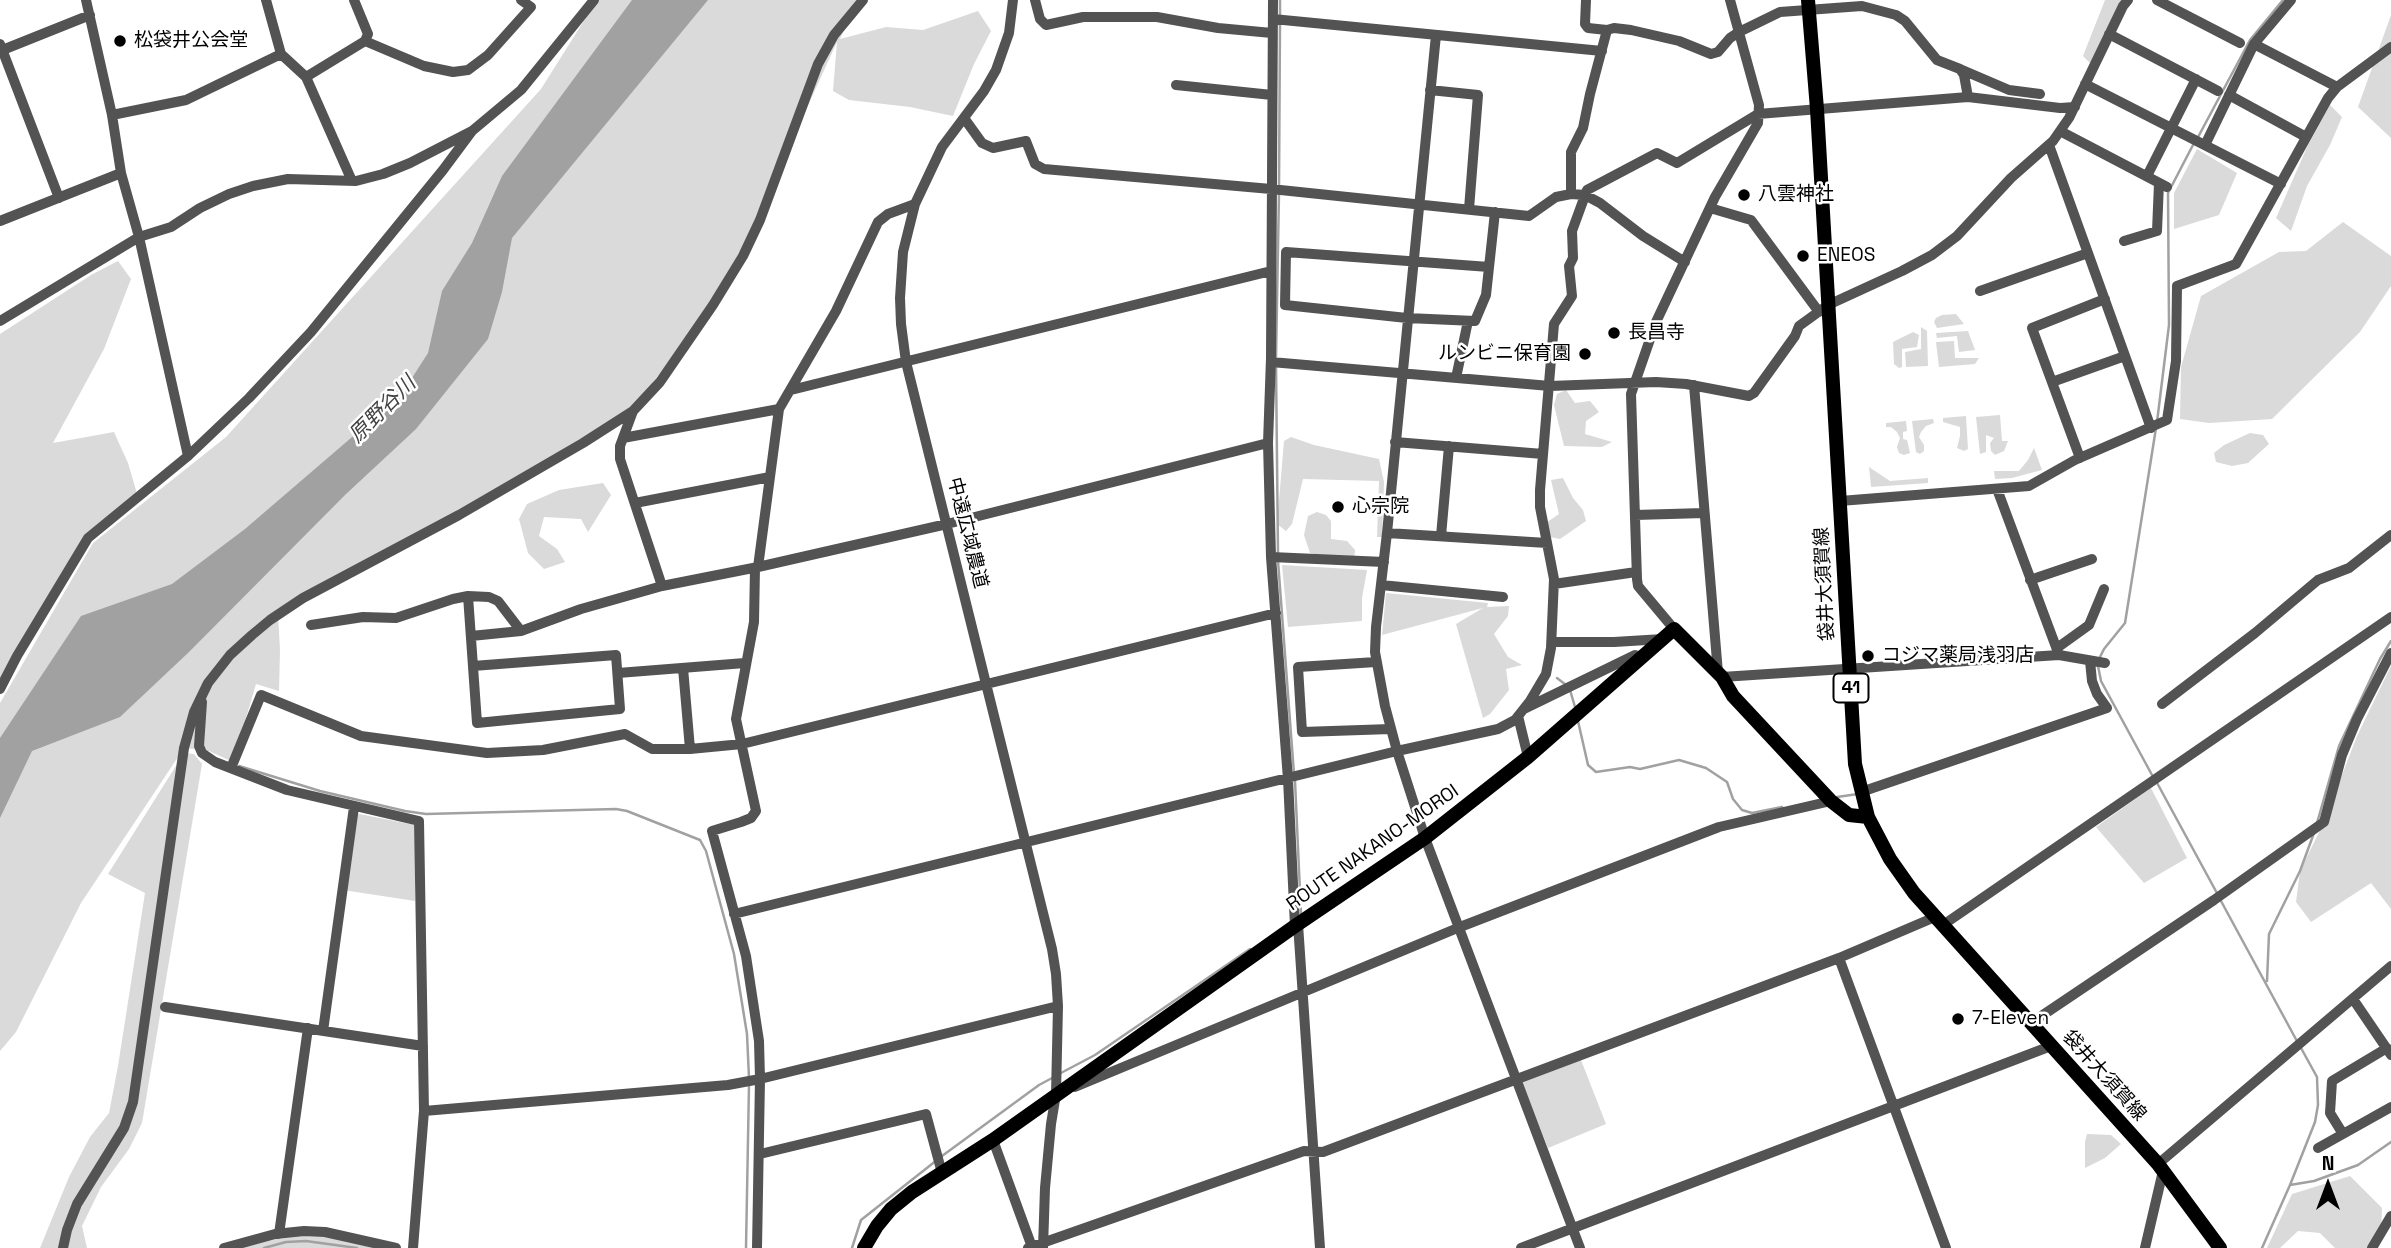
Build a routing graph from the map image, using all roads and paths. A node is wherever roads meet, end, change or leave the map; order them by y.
1 (86, 0) edge
2 (266, 0) edge
3 (354, 0) edge
4 (520, 0) edge
5 (594, 0) edge
6 (863, 0) edge
7 (1013, 0) edge
8 (1035, 0) edge
9 (1273, 0) edge
10 (1586, 0) edge
11 (1730, 0) edge
12 (2128, 0) edge
13 (2157, 0) edge
14 (2291, 0) edge
15 (1866, 3) edge
16 (1809, 5) edge
17 (90, 15) junction
18 (1273, 19) junction
19 (1608, 30) junction
20 (1739, 32) junction
21 (1272, 33) junction
22 (2109, 34) junction
23 (1436, 35) junction
24 (365, 41) junction
25 (2240, 43) dead end
26 (2254, 44) junction
27 (2391, 47) edge
28 (1, 48) edge
29 (1602, 51) junction
30 (281, 54) junction
31 (1960, 69) junction
32 (306, 78) junction
33 (2196, 79) junction
34 (2085, 84) junction
35 (1175, 85) dead end
36 (2337, 88) junction
37 (1430, 90) junction
38 (2224, 93) junction
39 (2040, 94) dead end
40 (1272, 95) junction
41 (1968, 97) junction
42 (2075, 107) junction
43 (1817, 109) junction
44 (1758, 114) junction
45 (112, 115) junction
46 (964, 118) junction
47 (2172, 128) junction
48 (472, 131) junction
49 (2060, 131) junction
50 (2306, 137) junction
51 (2049, 145) junction
52 (2205, 145) junction
53 (121, 173) junction
54 (2147, 176) junction
55 (352, 181) junction
56 (2281, 184) junction
57 (1271, 189) junction
58 (1571, 194) junction
59 (1585, 195) junction
60 (59, 198) junction
61 (915, 204) junction
62 (1418, 204) junction
63 (1710, 208) junction
64 (1469, 209) junction
65 (1495, 212) junction
66 (0, 221) edge
67 (139, 237) junction
68 (2124, 242) dead end
69 (2088, 253) junction
70 (1413, 261) junction
71 (1685, 262) junction
72 (1489, 267) junction
73 (1272, 271) junction
74 (1980, 291) dead end
75 (2105, 299) junction
76 (1824, 309) junction
77 (1407, 317) junction
78 (0, 321) edge
79 (1468, 321) junction
80 (2125, 356) junction
81 (906, 362) junction
82 (1270, 362) junction
83 (1402, 373) junction
84 (1457, 378) junction
85 (2052, 382) junction
86 (1635, 383) junction
87 (1694, 385) junction
88 (1550, 386) junction
89 (790, 390) junction
90 (779, 409) junction
91 (633, 411) junction
92 (2151, 428) junction
93 (623, 438) junction
94 (1395, 442) junction
95 (1268, 443) junction
96 (1449, 446) junction
97 (1544, 454) junction
98 (188, 456) junction
99 (2080, 458) junction
100 (770, 477) junction
101 (1997, 489) junction
102 (1840, 501) junction
103 (635, 503) junction
104 (1704, 513) junction
105 (1635, 516) junction
106 (947, 524) junction
107 (1387, 533) junction
108 (2391, 535) edge
109 (1441, 536) junction
110 (1547, 543) junction
111 (1271, 557) junction
112 (2092, 559) dead end
113 (1384, 562) junction
114 (756, 568) junction
115 (1636, 572) junction
116 (2030, 580) junction
117 (1554, 584) junction
118 (1381, 585) junction
119 (662, 586) junction
120 (2104, 589) dead end
121 (468, 596) junction
122 (1503, 597) dead end
123 (1276, 613) junction
124 (2391, 617) edge
125 (311, 625) dead end
126 (521, 631) junction
127 (1669, 634) junction
128 (471, 636) junction
129 (1552, 642) junction
130 (2058, 652) junction
131 (2391, 653) edge
132 (1643, 657) junction
133 (2090, 661) junction
134 (1376, 662) junction
135 (746, 663) junction
136 (2105, 663) dead end
137 (473, 666) junction
138 (683, 668) junction
139 (1850, 669) junction
140 (618, 673) junction
141 (1720, 675) junction
142 (985, 684) junction
143 (0, 689) edge
144 (203, 693) junction
145 (2120, 703) dead end
146 (2162, 704) dead end
147 (2107, 708) junction
148 (1521, 713) junction
149 (1391, 729) junction
150 (742, 744) junction
151 (691, 748) junction
152 (1397, 751) junction
153 (1528, 757) junction
154 (231, 768) junction
155 (1288, 779) junction
156 (1861, 792) junction
157 (1831, 801) junction
158 (354, 807) junction
159 (1868, 817) junction
160 (1425, 838) junction
161 (1026, 842) junction
162 (734, 914) junction
163 (1939, 921) junction
164 (1296, 925) junction
165 (1460, 927) junction
166 (1839, 958) junction
167 (2391, 966) edge
168 (1303, 992) junction
169 (2353, 999) junction
170 (1058, 1006) junction
171 (165, 1007) dead end
172 (2031, 1023) junction
173 (308, 1028) junction
174 (323, 1031) junction
175 (423, 1046) junction
176 (2051, 1046) junction
177 (2389, 1051) edge
178 (760, 1079) junction
179 (1517, 1079) junction
180 (1056, 1094) junction
181 (1894, 1107) junction
182 (2391, 1107) edge
183 (424, 1111) junction
184 (2343, 1134) junction
185 (993, 1140) junction
186 (2318, 1149) dead end
187 (1318, 1152) junction
188 (760, 1154) junction
189 (2160, 1167) junction
190 (942, 1173) junction
191 (2391, 1216) edge
192 (1573, 1229) junction
193 (279, 1234) junction
194 (1037, 1246) edge
195 (2221, 1247) edge
196 (63, 1248) edge
197 (224, 1248) edge
198 (396, 1248) edge
199 (413, 1248) edge
200 (757, 1248) edge
201 (864, 1248) edge
202 (1320, 1248) edge
203 (1521, 1248) edge
204 (1580, 1248) edge
205 (1946, 1248) edge
206 (2145, 1248) edge
207 (2372, 1248) edge

1 - 17 street
2 - 30 street
3 - 24 street
4 - 24 street
5 - 48 street
6 - 91 street
7 - 46 street, 中遠広域農道
8 - 21 street
9 - 18 street
10 - 19 street
11 - 20 street
12 - 22 street
13 - 25 street
14 - 26 street
15 - 16 street
15 - 31 street
16 - 20 street
16 - 43 main road, 袋井大須賀線 / 41
17 - 28 street
17 - 45 street
18 - 21 street
18 - 23 street
19 - 20 street
19 - 29 street
20 - 44 street
21 - 40 street
22 - 33 street
22 - 34 street
23 - 29 street
23 - 37 street
24 - 32 street
26 - 36 street
26 - 38 street
27 - 36 street
28 - 60 street
29 - 58 street
30 - 32 street
30 - 45 street
31 - 39 street
31 - 41 street
32 - 55 street
33 - 38 street
33 - 47 street
34 - 42 street
34 - 47 street
35 - 40 street
36 - 50 street
37 - 62 street
37 - 64 street
38 - 50 street
38 - 52 street
40 - 57 street
41 - 42 street
41 - 43 street
42 - 49 street
43 - 44 street
43 - 76 main road, 袋井大須賀線 / 41
44 - 59 street
44 - 63 street
45 - 53 street
46 - 57 street
46 - 61 street, 中遠広域農道
47 - 52 street
47 - 54 street
48 - 55 street
48 - 98 street
49 - 51 street
49 - 54 street
50 - 56 street
51 - 69 street
51 - 76 street
52 - 56 street
53 - 60 street
53 - 67 street
54 - 68 street
55 - 67 street
56 - 92 street
57 - 62 street
57 - 73 street
58 - 59 street
58 - 65 street
59 - 71 street
59 - 88 street
60 - 66 street
61 - 81 street, 中遠広域農道
61 - 89 street
62 - 64 street
62 - 70 street
63 - 71 street
63 - 76 street
64 - 65 street
65 - 72 street
67 - 78 street
67 - 98 street
69 - 74 street
69 - 75 street
70 - 72 street
70 - 77 street
70 - 77 street
71 - 86 street
72 - 79 street
73 - 81 street
73 - 82 street
75 - 80 street
75 - 85 street
76 - 87 street
76 - 102 main road, 袋井大須賀線 / 41
77 - 79 street
77 - 83 street
79 - 84 street
80 - 85 street
80 - 92 street
81 - 89 street
81 - 106 street, 中遠広域農道
82 - 83 street
82 - 95 street
83 - 84 street
83 - 94 street
84 - 88 street
85 - 99 street
86 - 87 street
86 - 88 street
86 - 105 street
87 - 104 street
88 - 97 street
89 - 90 street
90 - 93 street
90 - 100 street
91 - 93 street
91 - 144 street
92 - 99 street
93 - 103 street
94 - 96 street
94 - 107 street
95 - 106 street
95 - 111 street
96 - 97 street
96 - 109 street
97 - 110 street
98 - 143 street
99 - 101 street
100 - 103 street
100 - 114 street
101 - 102 street
101 - 116 street
102 - 139 main road, 袋井大須賀線 / 41
103 - 119 street
104 - 105 street
104 - 141 street
105 - 115 street
106 - 114 street
106 - 142 street, 中遠広域農道
107 - 109 street
107 - 113 street
108 - 146 street
109 - 110 street
110 - 117 street
111 - 113 street
111 - 123 street
112 - 116 street
113 - 118 street
114 - 119 street
114 - 135 street
115 - 117 street
115 - 127 street
116 - 130 street
117 - 129 street
118 - 122 street
118 - 134 street
119 - 126 street
120 - 130 street
121 - 125 street
121 - 126 street
121 - 128 street
123 - 142 street
123 - 155 street
124 - 163 street
126 - 128 street
127 - 129 street
127 - 132 main road, ROUTE NAKANO-MOROI
127 - 141 main road
128 - 137 street
129 - 148 street
130 - 133 street
130 - 139 street
131 - 172 street
132 - 148 street
132 - 153 main road, ROUTE NAKANO-MOROI
133 - 136 street
133 - 147 street
134 - 149 street
134 - 149 street
135 - 138 street
135 - 150 street
137 - 140 street
137 - 140 street
138 - 140 street
138 - 151 street
139 - 141 street
139 - 156 main road, 袋井大須賀線 / 41
141 - 157 main road
142 - 150 street
142 - 161 street, 中遠広域農道
144 - 154 street
144 - 196 street
145 - 147 street
147 - 156 street
148 - 152 street
148 - 153 street
149 - 152 street
150 - 151 street
150 - 162 street
151 - 154 street
152 - 155 street
152 - 160 street
153 - 160 main road, ROUTE NAKANO-MOROI
154 - 158 street
155 - 161 street
155 - 164 street
156 - 159 main road, 袋井大須賀線 / 41
157 - 159 main road
157 - 165 street
158 - 174 street
158 - 175 street
159 - 163 main road, 袋井大須賀線 / 41
160 - 164 main road, ROUTE NAKANO-MOROI
160 - 165 street
161 - 162 street
161 - 170 street, 中遠広域農道
162 - 178 street
163 - 166 street
163 - 172 main road, 袋井大須賀線 / 41
164 - 168 street
164 - 180 main road, ROUTE NAKANO-MOROI
165 - 168 street
165 - 179 street
166 - 179 street
166 - 181 street
167 - 169 street
168 - 180 street
168 - 187 street
169 - 177 street
169 - 189 street
170 - 178 street
170 - 180 street, 中遠広域農道
171 - 173 street
172 - 176 main road, 袋井大須賀線 / 41
173 - 174 street
173 - 193 street
174 - 175 street
175 - 183 street
176 - 181 street
176 - 189 main road, 袋井大須賀線 / 41
177 - 184 street
178 - 183 street
178 - 188 street
179 - 187 street
179 - 192 street
180 - 185 main road, ROUTE NAKANO-MOROI
180 - 194 street, 中遠広域農道
181 - 192 street
181 - 205 street
182 - 184 street
183 - 199 street
184 - 186 street
185 - 190 main road, ROUTE NAKANO-MOROI
185 - 194 street
187 - 194 street
187 - 202 street
188 - 190 street
188 - 200 street
189 - 195 main road, 袋井大須賀線 / 41
189 - 206 street
190 - 201 main road, ROUTE NAKANO-MOROI
191 - 207 street
192 - 203 street
192 - 204 street
193 - 197 street
193 - 198 street

